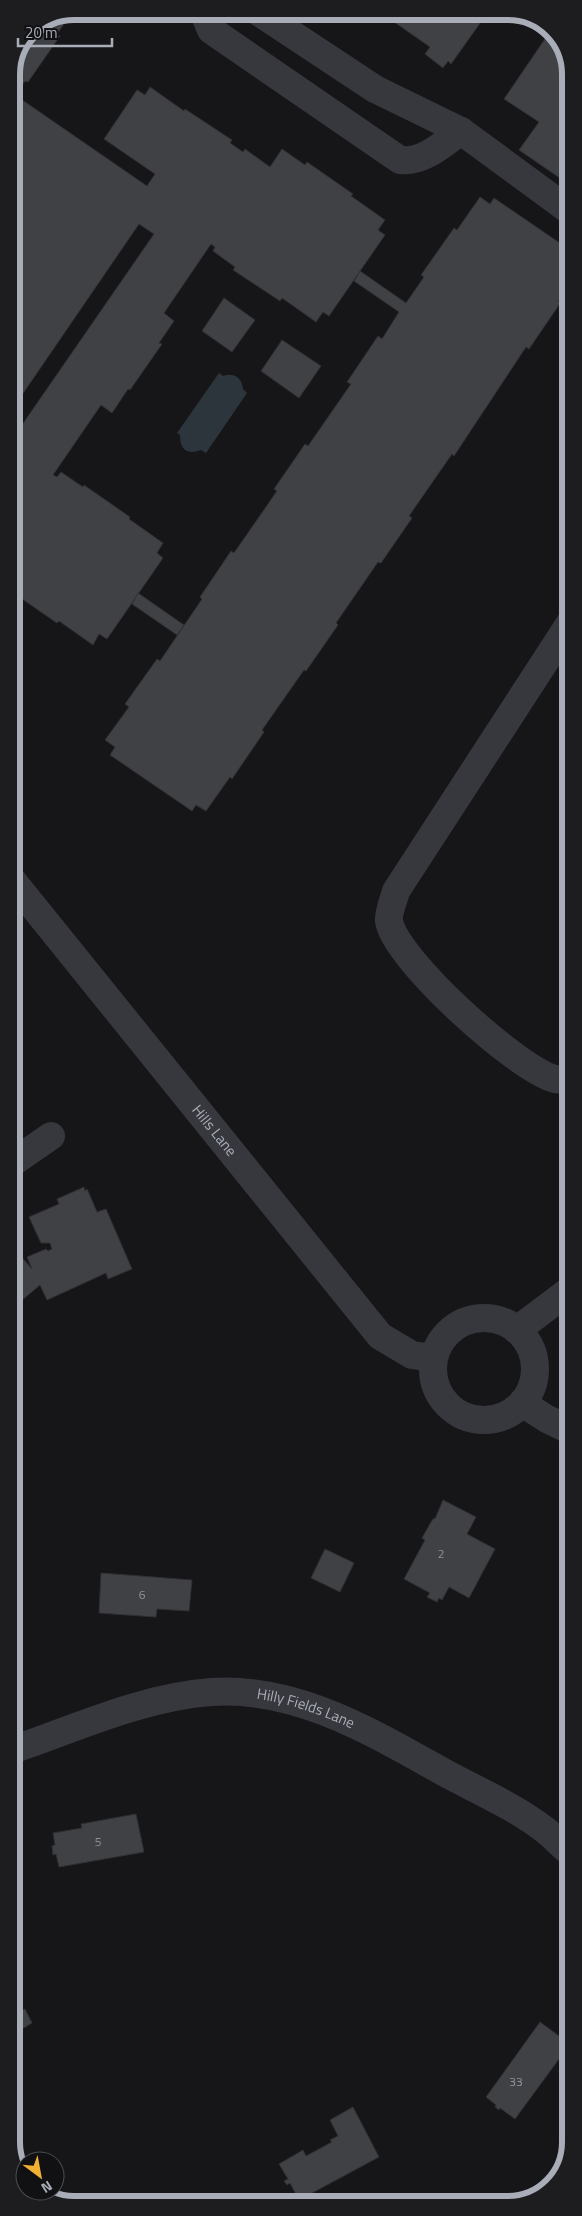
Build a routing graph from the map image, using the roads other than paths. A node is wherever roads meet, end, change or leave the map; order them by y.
1 (207, 20) edge
2 (269, 20) edge
3 (461, 131) junction
4 (562, 205) edge
5 (562, 635) edge
6 (20, 890) edge
7 (562, 1080) edge
8 (51, 1136) dead end
9 (20, 1157) edge
10 (562, 1296) edge
11 (517, 1330) junction
12 (434, 1358) junction
13 (522, 1402) junction
14 (562, 1427) edge
15 (20, 1747) edge
16 (562, 1845) edge

1 - 3 street
2 - 3 street
3 - 4 street
5 - 7 street
6 - 12 street, Hills Lane
8 - 9 street
10 - 11 street
11 - 12 street
11 - 13 street
12 - 13 street
13 - 14 street
15 - 16 street, Hilly Fields Lane

